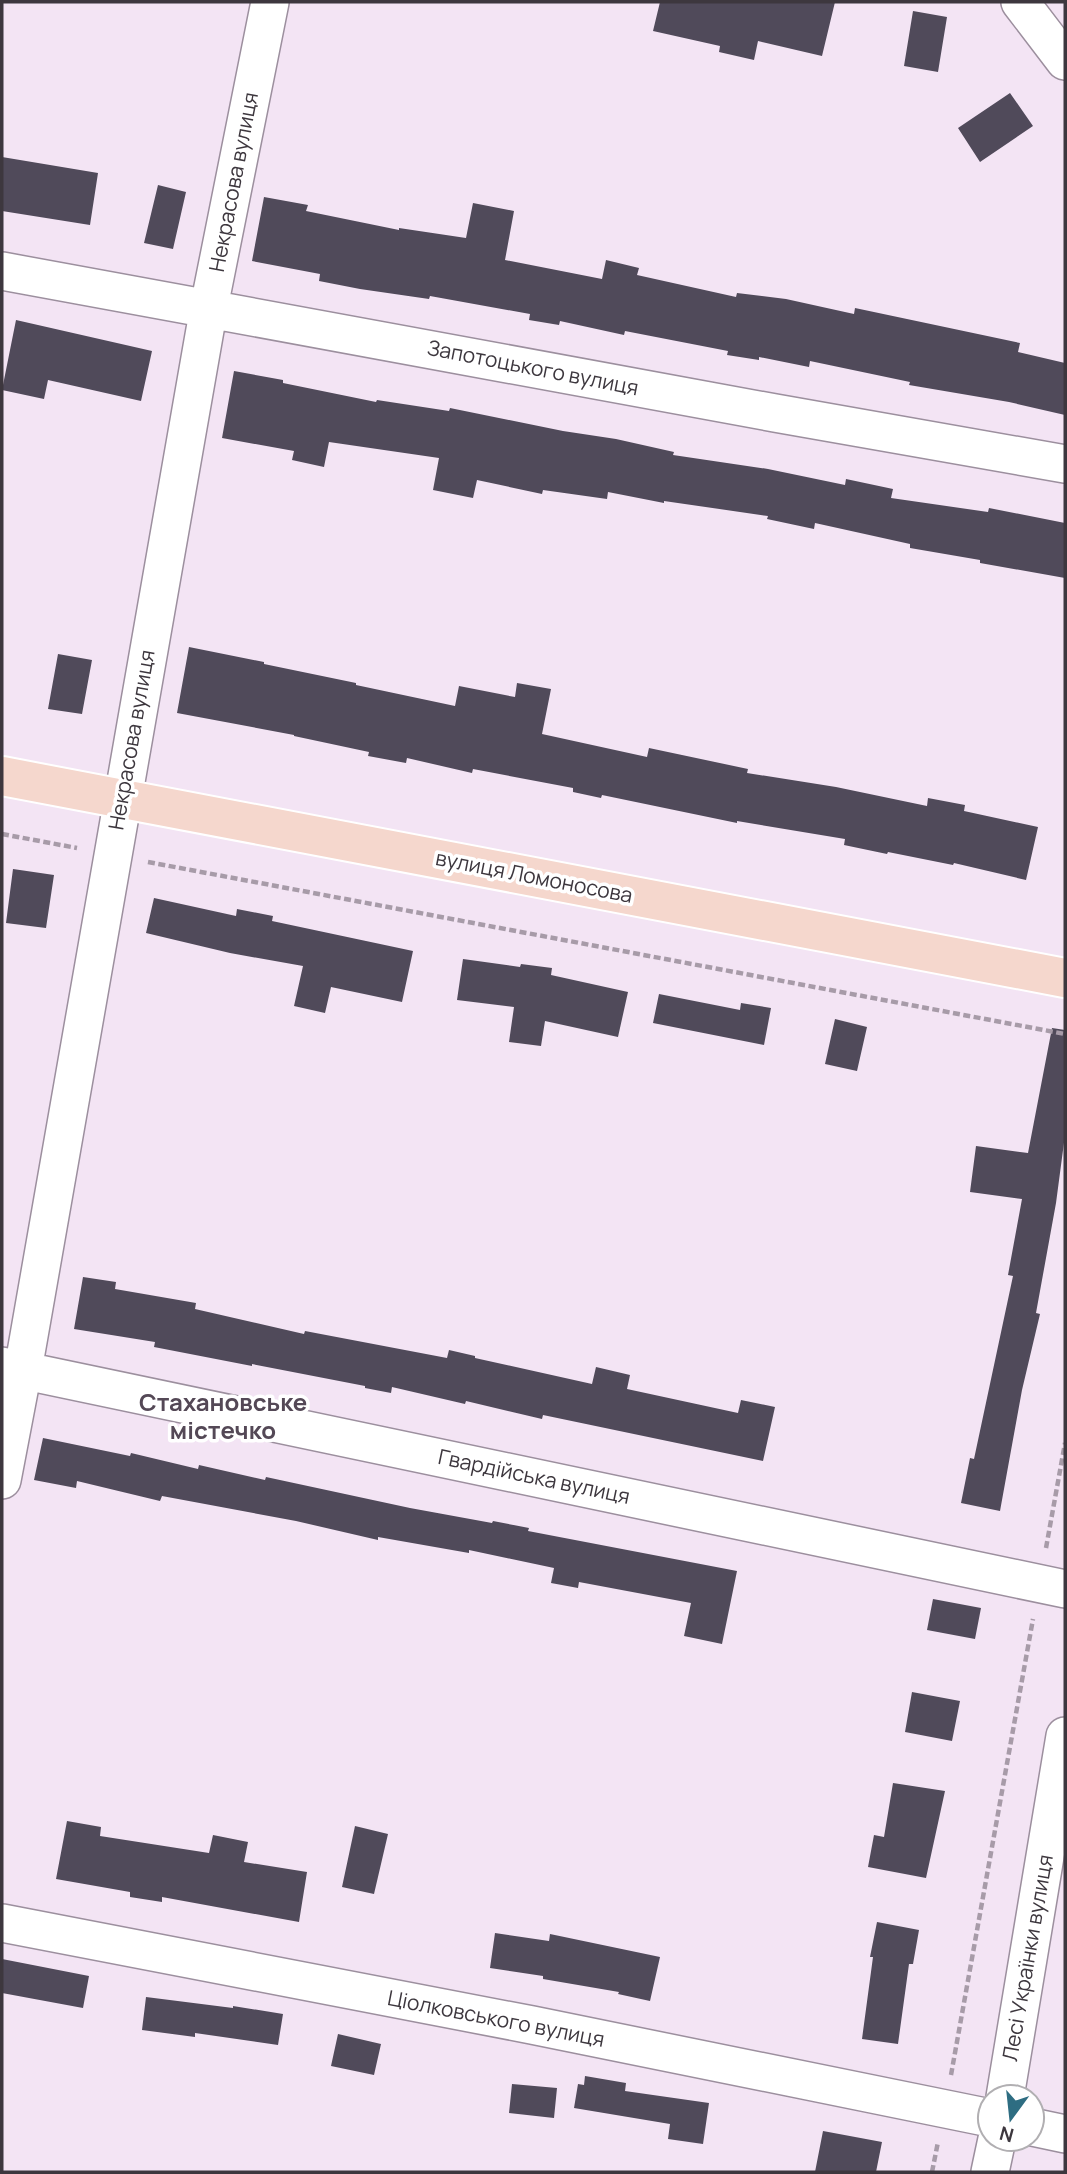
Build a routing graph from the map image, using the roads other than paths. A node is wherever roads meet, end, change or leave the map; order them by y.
1 (270, 2) edge
2 (1020, 2) edge
3 (1065, 61) edge
4 (2, 271) edge
5 (209, 307) junction
6 (1065, 464) edge
7 (2, 776) edge
8 (122, 798) junction
9 (1065, 978) edge
10 (13, 1368) edge
11 (2, 1480) edge
12 (1052, 1587) edge
13 (1065, 1736) edge
14 (2, 1923) edge
15 (1006, 2083) edge
16 (976, 2115) edge
17 (1046, 2130) edge
18 (1065, 2134) edge
19 (994, 2153) edge
20 (990, 2172) edge

1 - 5 street, Некрасова вулиця
2 - 3 street
4 - 5 street, Запотоцького вулиця
5 - 6 street, Запотоцького вулиця
5 - 8 street, Некрасова вулиця
7 - 8 main road, вулиця Ломоносова
8 - 9 main road, вулиця Ломоносова
8 - 10 street, Некрасова вулиця
10 - 11 street, Некрасова вулиця
10 - 12 street, Гвардійська вулиця
13 - 15 street, Лесі Українки вулиця
14 - 16 street, Ціолковського вулиця
17 - 18 street
19 - 20 street

